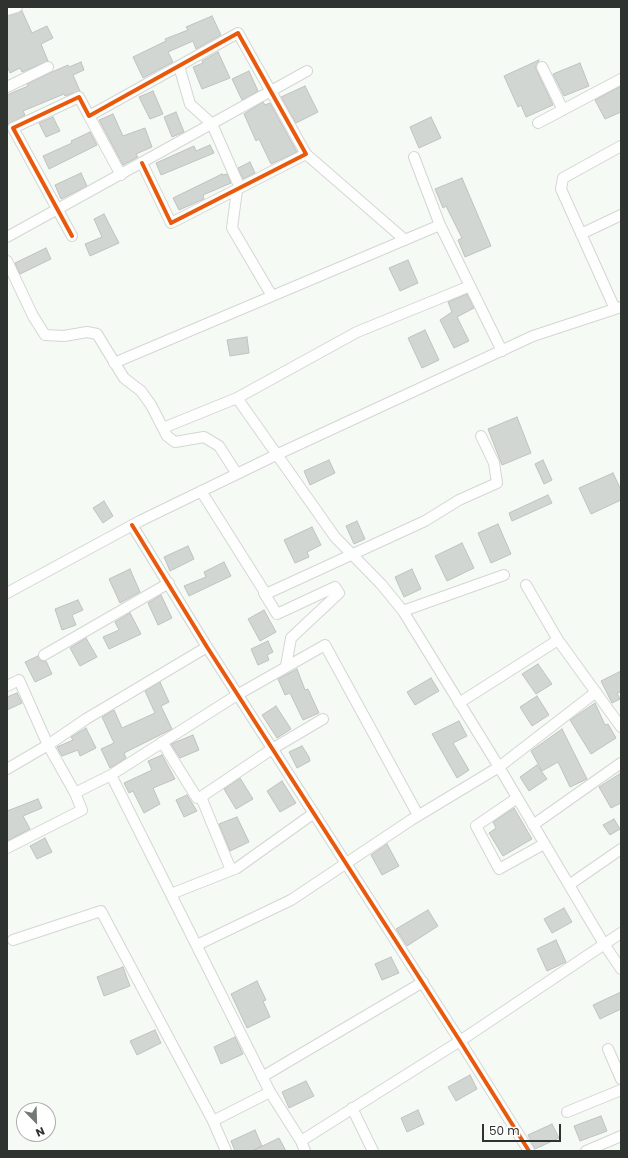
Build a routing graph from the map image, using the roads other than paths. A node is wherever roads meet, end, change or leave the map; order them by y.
1 (17, 7) edge
2 (7, 10) edge
3 (179, 66) junction
4 (48, 67) dead end
5 (542, 67) dead end
6 (307, 71) dead end
7 (621, 79) edge
8 (7, 87) edge
9 (270, 91) junction
10 (563, 110) junction
11 (89, 116) junction
12 (538, 123) dead end
13 (212, 124) junction
14 (621, 146) edge
15 (306, 154) junction
16 (414, 157) dead end
17 (142, 163) junction
18 (121, 175) junction
19 (239, 189) junction
20 (58, 210) junction
21 (621, 215) edge
22 (440, 225) junction
23 (581, 234) junction
24 (72, 236) dead end
25 (7, 237) edge
26 (405, 240) junction
27 (7, 261) edge
28 (470, 286) junction
29 (272, 296) junction
30 (618, 308) edge
31 (502, 351) junction
32 (114, 363) junction
33 (237, 398) junction
34 (164, 428) junction
35 (481, 436) dead end
36 (276, 455) junction
37 (237, 474) junction
38 (201, 491) junction
39 (132, 525) junction
40 (353, 555) junction
41 (504, 575) dead end
42 (169, 583) junction
43 (526, 585) dead end
44 (7, 593) edge
45 (264, 593) junction
46 (403, 611) junction
47 (558, 640) junction
48 (207, 647) junction
49 (44, 655) dead end
50 (286, 666) junction
51 (7, 686) edge
52 (596, 692) junction
53 (237, 695) junction
54 (459, 703) junction
55 (323, 719) dead end
56 (620, 725) edge
57 (162, 742) junction
58 (48, 745) junction
59 (272, 749) junction
60 (621, 763) edge
61 (499, 767) junction
62 (7, 770) edge
63 (112, 775) junction
64 (75, 793) junction
65 (201, 797) junction
66 (517, 798) junction
67 (314, 813) junction
68 (418, 816) junction
69 (533, 825) junction
70 (544, 844) junction
71 (7, 848) edge
72 (621, 849) edge
73 (347, 864) junction
74 (231, 870) junction
75 (569, 886) junction
76 (171, 894) junction
77 (621, 933) edge
78 (14, 940) dead end
79 (604, 944) junction
80 (197, 945) junction
81 (621, 968) edge
82 (423, 982) junction
83 (460, 1041) junction
84 (608, 1049) dead end
85 (262, 1077) junction
86 (621, 1079) edge
87 (621, 1090) edge
88 (270, 1092) junction
89 (352, 1108) junction
90 (566, 1112) dead end
91 (212, 1121) junction
92 (621, 1136) edge
93 (301, 1140) junction
94 (226, 1151) edge
95 (305, 1151) edge
96 (373, 1151) edge
97 (529, 1151) edge
98 (586, 1151) edge

1 - 2 street
3 - 9 street
3 - 11 street
3 - 13 street
4 - 8 street
5 - 10 street
6 - 9 street
7 - 10 street
9 - 13 street
9 - 15 street
10 - 12 street
11 - 18 street
11 - 20 street
13 - 17 street
13 - 19 street
14 - 23 street
15 - 19 street
15 - 26 street
16 - 22 street
17 - 18 street
17 - 19 street
18 - 20 street
19 - 29 street
20 - 24 street
20 - 25 street
21 - 23 street
22 - 26 street
22 - 28 street
23 - 30 street
26 - 29 street
27 - 32 street
28 - 31 street
28 - 33 street
29 - 32 street
30 - 31 street
31 - 36 street
32 - 34 street
33 - 34 street
33 - 36 street
34 - 37 street
35 - 40 street
36 - 37 street
36 - 40 street
37 - 38 street
38 - 39 street
38 - 45 street
39 - 42 street
39 - 44 street
40 - 45 street
40 - 46 street
41 - 46 street
42 - 48 street
42 - 49 street
43 - 47 street
45 - 50 street
46 - 54 street
47 - 52 street
47 - 54 street
48 - 53 street
48 - 58 street
50 - 53 street
50 - 68 street
51 - 58 street
52 - 56 street
52 - 61 street
53 - 57 street
53 - 59 street
54 - 61 street
55 - 59 street
57 - 63 street
57 - 65 street
58 - 62 street
58 - 64 street
59 - 65 street
59 - 67 street
60 - 69 street
61 - 66 street
61 - 68 street
63 - 64 street
63 - 76 street
64 - 71 street
65 - 74 street
66 - 69 street
66 - 70 street
67 - 73 street
67 - 74 street
68 - 73 street
69 - 70 street
70 - 75 street
72 - 75 street
73 - 80 street
73 - 82 street
74 - 76 street
75 - 79 street
76 - 80 street
77 - 79 street
78 - 91 street
79 - 81 street
79 - 83 street
80 - 85 street
82 - 83 street
82 - 85 street
83 - 89 street
83 - 97 street
84 - 86 street
85 - 88 street
87 - 90 street
88 - 91 street
88 - 93 street
89 - 93 street
89 - 96 street
91 - 94 street
92 - 98 street
93 - 95 street

